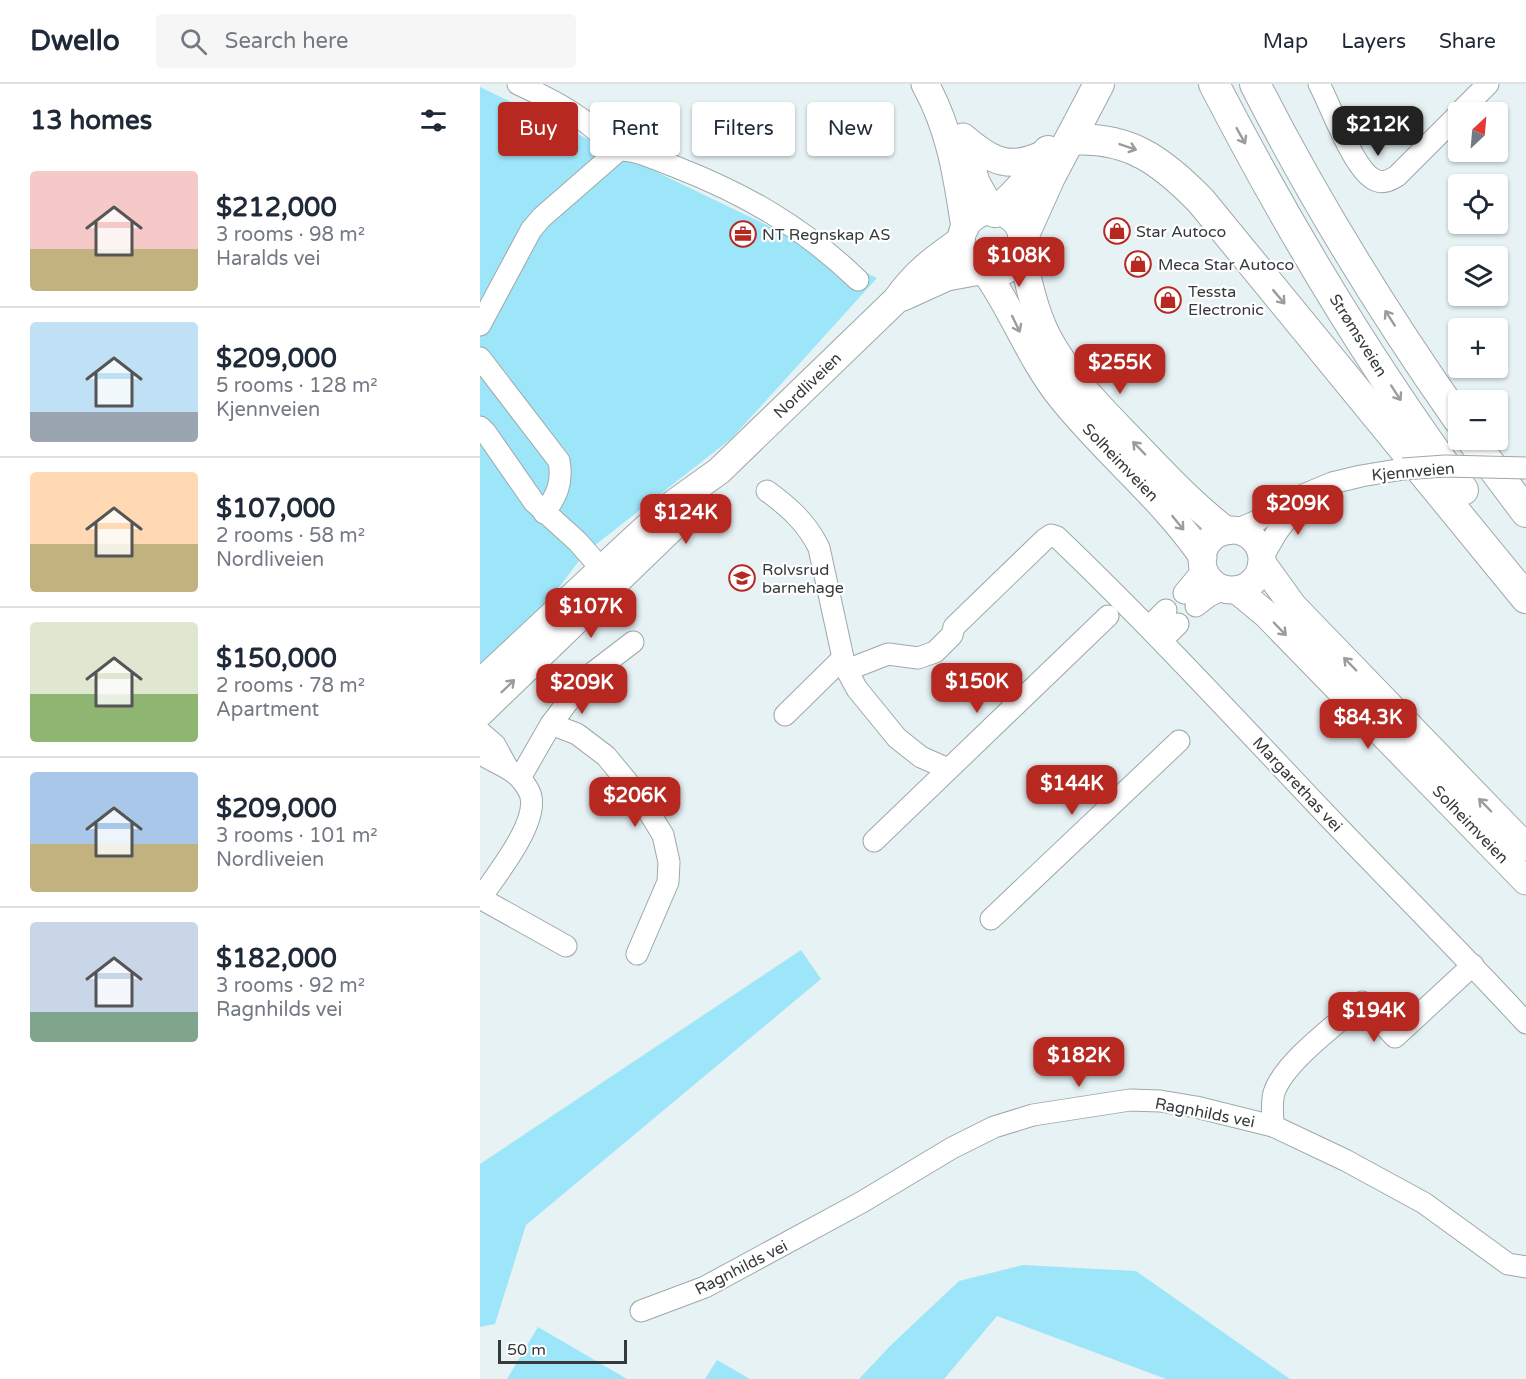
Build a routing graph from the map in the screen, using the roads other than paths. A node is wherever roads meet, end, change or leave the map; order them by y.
1 (518, 84) edge
2 (925, 84) edge
3 (941, 84) edge
4 (1082, 84) edge
5 (1099, 84) edge
6 (1214, 84) edge
7 (1255, 84) edge
8 (1319, 84) edge
9 (1488, 84) edge
10 (1471, 102) edge
11 (590, 124) edge
12 (1448, 125) edge
13 (963, 137) junction
14 (1058, 147) junction
15 (610, 156) edge
16 (647, 156) edge
17 (994, 211) junction
18 (963, 234) junction
19 (1022, 245) junction
20 (983, 272) junction
21 (858, 280) dead end
22 (896, 300) junction
23 (480, 325) edge
24 (480, 358) edge
25 (1448, 404) edge
26 (480, 427) edge
27 (1480, 450) edge
28 (1526, 468) edge
29 (767, 491) dead end
30 (1304, 496) junction
31 (1526, 512) edge
32 (544, 513) junction
33 (1231, 531) junction
34 (1262, 561) junction
35 (1203, 563) junction
36 (1526, 573) edge
37 (608, 576) junction
38 (1230, 589) junction
39 (1526, 598) edge
40 (1108, 616) dead end
41 (1172, 617) dead end
42 (1156, 634) junction
43 (633, 642) dead end
44 (845, 664) junction
45 (480, 683) edge
46 (480, 713) edge
47 (785, 715) dead end
48 (551, 724) junction
49 (480, 732) edge
50 (1179, 741) dead end
51 (480, 753) edge
52 (948, 769) junction
53 (513, 773) junction
54 (874, 841) dead end
55 (1526, 847) edge
56 (1526, 881) edge
57 (480, 898) edge
58 (991, 919) dead end
59 (566, 946) dead end
60 (637, 954) dead end
61 (1473, 965) junction
62 (1526, 1023) edge
63 (1273, 1126) junction
64 (1526, 1267) edge
65 (641, 1311) dead end

1 - 11 street
2 - 18 main road
3 - 13 main road
4 - 14 highway
5 - 14 highway
6 -> 36 highway, Strømsveien
25 -> 7 highway
8 - 12 street
9 - 10 street
13 - 14 main road
13 - 17 main road
14 - 17 highway
14 - 19 highway
14 -> 39 highway
15 - 23 street
16 - 21 street
17 - 18 main road, Nordliveien
17 - 19 main road
18 - 20 main road
18 - 22 main road, Nordliveien
19 - 20 main road, Nordliveien
33 -> 19 main road, Solheimveien
20 - 22 main road, Nordliveien
20 -> 35 main road, Solheimveien
22 - 37 main road, Nordliveien
24 - 32 street
26 - 32 street
27 - 31 highway
28 - 30 street, Kjennveien, bridge
29 - 44 street
30 - 33 street, Kjennveien
30 - 34 street, Kjennveien
32 - 37 street
33 - 34 main road
33 - 35 main road
34 - 38 main road
55 -> 34 main road, Solheimveien
35 - 38 main road
35 - 38 street
37 - 45 main road, Nordliveien
46 -> 37 main road, Nordliveien
38 -> 56 main road, Solheimveien
40 - 52 street
41 - 42 street
42 - 44 street, Margarethas vei
42 - 61 street, Margarethas vei
43 - 48 street
44 - 47 street
44 - 52 street
48 - 53 street
48 - 60 street
49 - 53 street
50 - 58 street
51 - 53 street
52 - 54 street
53 - 57 street
57 - 59 street
61 - 62 street, Margarethas vei
61 - 63 street
63 - 64 street, Ragnhilds vei
63 - 65 street, Ragnhilds vei

